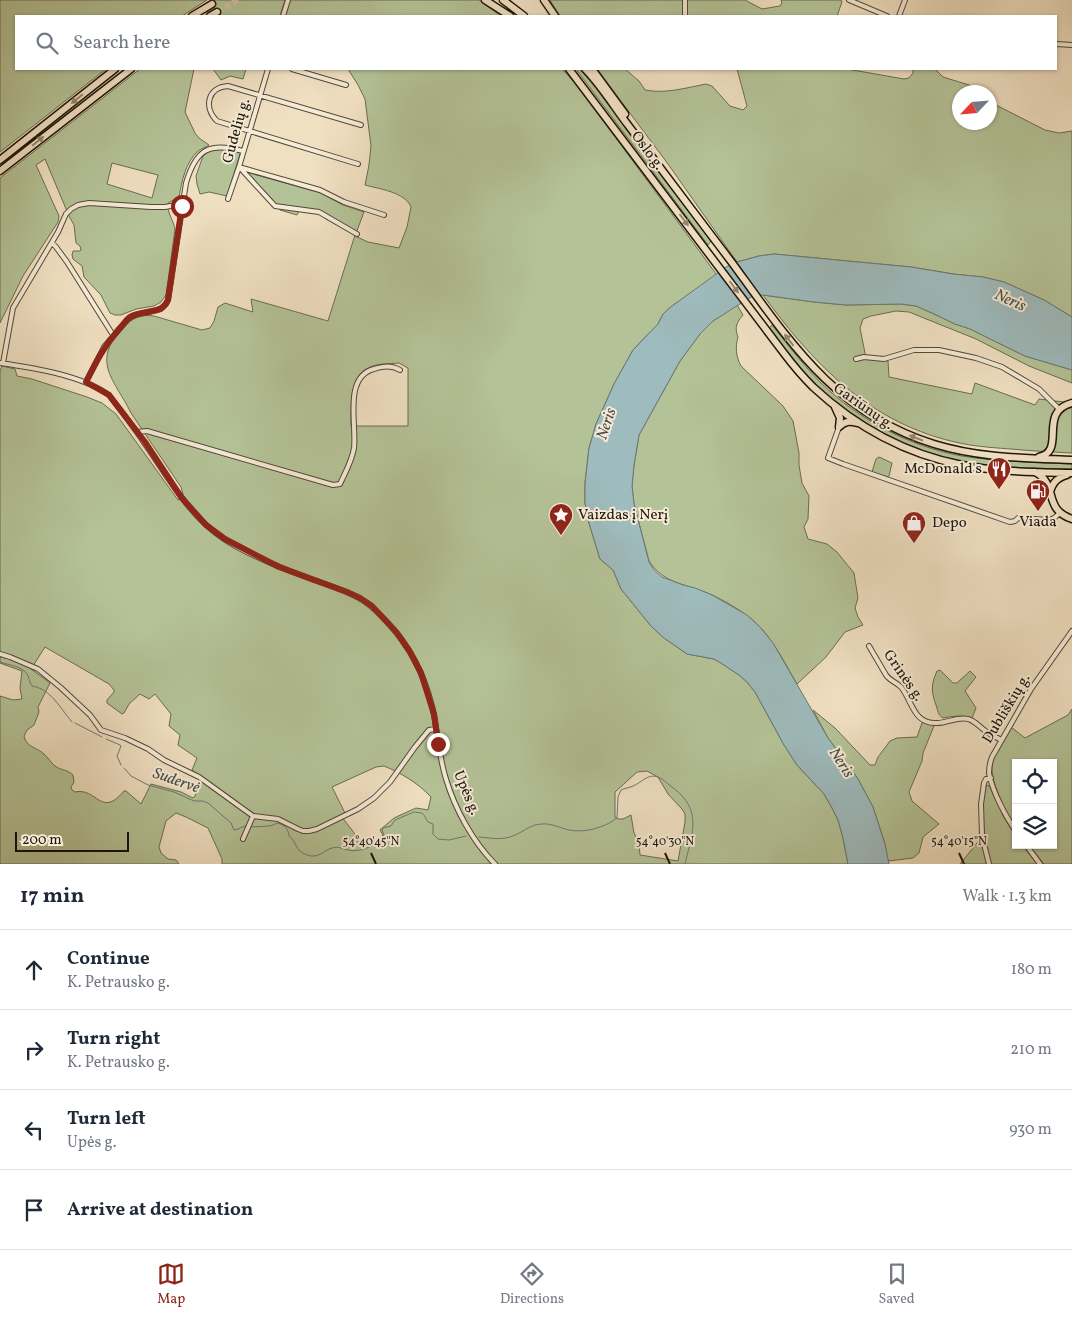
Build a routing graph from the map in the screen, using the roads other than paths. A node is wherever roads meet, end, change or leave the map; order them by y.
1 (288, 0) edge
2 (485, 0) edge
3 (491, 0) edge
4 (503, 0) edge
5 (544, 0) edge
6 (685, 0) edge
7 (849, 0) edge
8 (862, 0) edge
9 (905, 0) edge
10 (212, 4) dead end
11 (860, 5) junction
12 (217, 12) dead end
13 (194, 15) edge
14 (212, 15) edge
15 (283, 15) edge
16 (508, 15) edge
17 (509, 15) edge
18 (523, 15) edge
19 (554, 15) edge
20 (685, 15) edge
21 (885, 15) edge
22 (899, 15) edge
23 (1057, 44) edge
24 (1072, 45) edge
25 (114, 70) edge
26 (130, 70) edge
27 (268, 70) edge
28 (295, 70) edge
29 (570, 70) edge
30 (586, 70) edge
31 (593, 70) edge
32 (346, 85) dead end
33 (259, 95) junction
34 (361, 125) dead end
35 (249, 130) junction
36 (243, 151) junction
37 (0, 160) edge
38 (358, 164) dead end
39 (240, 167) junction
40 (0, 171) edge
41 (228, 199) dead end
42 (688, 203) junction
43 (182, 206) junction
44 (384, 215) dead end
45 (357, 234) dead end
46 (715, 240) joint
47 (52, 243) junction
48 (705, 248) joint
49 (113, 335) junction
50 (856, 359) dead end
51 (1, 363) edge
52 (400, 370) dead end
53 (86, 382) junction
54 (1072, 403) edge
55 (833, 404) junction
56 (1059, 409) junction
57 (861, 424) junction
58 (838, 427) junction
59 (137, 432) junction
60 (1052, 437) junction
61 (1033, 458) junction
62 (1071, 460) edge
63 (1033, 472) junction
64 (1072, 473) edge
65 (1050, 492) junction
66 (1060, 512) junction
67 (1072, 519) edge
68 (1072, 631) edge
69 (869, 646) dead end
70 (0, 654) edge
71 (436, 729) junction
72 (1000, 740) junction
73 (991, 778) junction
74 (253, 816) junction
75 (1012, 825) edge
76 (243, 839) dead end
77 (1029, 849) edge
78 (494, 864) edge
79 (988, 864) edge
80 (1040, 864) edge

1 - 15 street
2 - 16 highway
3 - 17 highway
4 - 18 highway
5 - 19 highway
6 - 20 street
7 - 11 street
8 - 11 street
9 - 22 street
10 - 13 highway
11 - 21 street
12 - 14 highway
23 - 24 street
25 -> 37 highway
40 -> 26 highway
27 - 33 street, Gudelių g.
28 - 32 street
29 -> 48 highway, Oslo g.
30 - 42 highway, Oslo g.
31 - 42 highway
33 - 34 street
33 - 35 street, Gudelių g.
33 - 35 street
35 - 36 street, Gudelių g.
35 - 38 street
36 - 39 street, Gudelių g.
36 - 43 street
39 - 41 street, Gudelių g.
39 - 44 street
39 - 45 street
42 - 46 highway, Oslo g.
43 - 47 street
43 - 49 street
61 -> 46 highway, Gariūnų g.
47 - 49 street
47 - 51 street
48 -> 55 highway, Gariūnų g.
49 - 53 street
50 - 56 street
51 - 53 street, Upės g.
52 - 59 street
53 - 59 street, Upės g.
54 - 56 highway
55 - 57 highway, Gariūnų g.
55 - 58 highway
56 - 60 highway
57 - 58 highway
57 - 63 highway, Gariūnų g.
58 - 66 street
59 - 71 street, Upės g.
60 - 61 highway
60 - 62 highway
61 - 62 highway, Gariūnų g.
63 - 64 highway, Gariūnų g.
63 - 65 highway
64 - 65 highway
65 - 66 highway
66 - 67 highway
68 - 72 street, Dubliškių g.
69 - 72 street, Grinės g.
70 - 74 street
71 - 74 street
71 - 78 street, Upės g.
72 - 73 street, Dubliškių g.
73 - 75 street
73 - 79 street, Dubliškių g.
74 - 76 street
77 - 80 street

